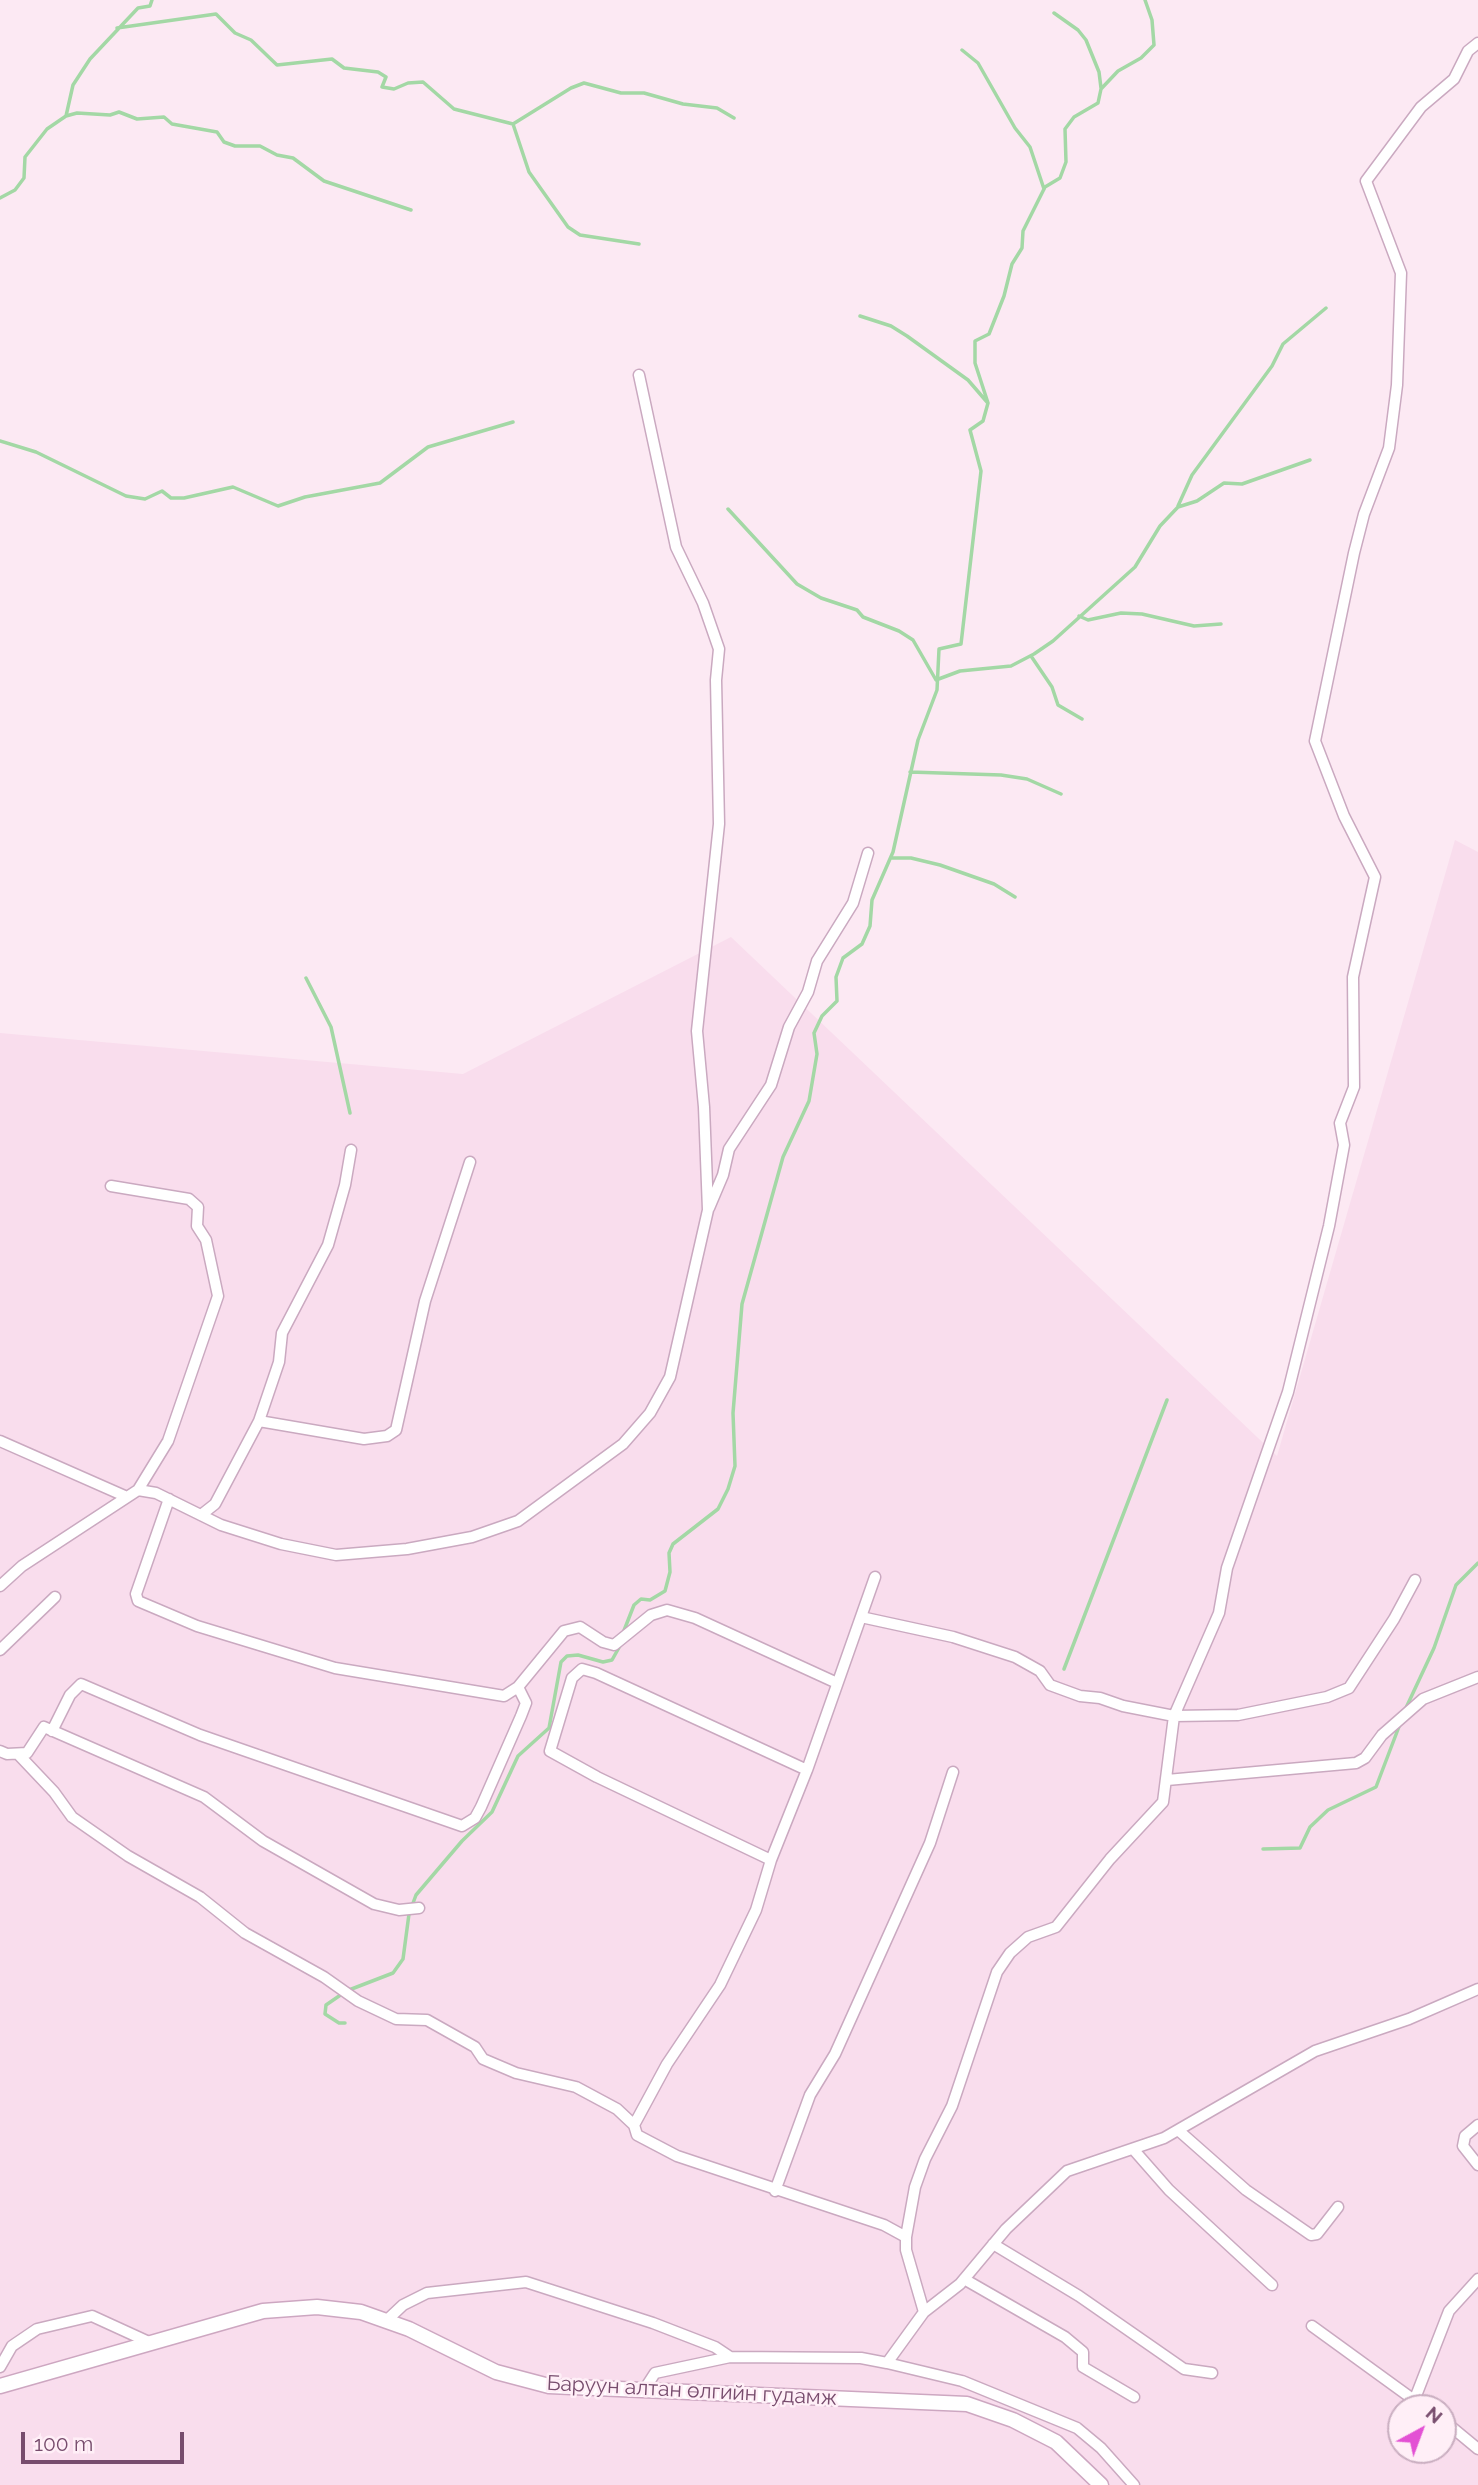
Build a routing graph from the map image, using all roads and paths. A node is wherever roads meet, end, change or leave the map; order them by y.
1 (1478, 43) edge
2 (639, 375) dead end
3 (868, 853) dead end
4 (351, 1150) dead end
5 (470, 1162) dead end
6 (111, 1186) dead end
7 (708, 1210) junction
8 (259, 1421) junction
9 (0, 1441) edge
10 (138, 1490) junction
11 (127, 1497) junction
12 (169, 1499) junction
13 (201, 1515) junction
14 (875, 1577) dead end
15 (1415, 1580) dead end
16 (0, 1586) edge
17 (55, 1597) dead end
18 (861, 1617) junction
19 (0, 1650) edge
20 (1478, 1676) edge
21 (837, 1683) junction
22 (518, 1687) junction
23 (1174, 1716) junction
24 (52, 1731) junction
25 (0, 1751) edge
26 (18, 1754) junction
27 (807, 1770) junction
28 (953, 1773) dead end
29 (1167, 1780) junction
30 (771, 1860) junction
31 (419, 1908) dead end
32 (1478, 1989) edge
33 (634, 2125) junction
34 (1478, 2125) edge
35 (1178, 2130) junction
36 (1133, 2149) junction
37 (1478, 2165) edge
38 (775, 2191) junction
39 (1338, 2207) dead end
40 (906, 2237) junction
41 (993, 2244) junction
42 (964, 2279) junction
43 (1478, 2279) edge
44 (1272, 2285) dead end
45 (924, 2312) junction
46 (386, 2321) junction
47 (1312, 2326) dead end
48 (151, 2343) junction
49 (730, 2357) junction
50 (887, 2363) junction
51 (0, 2367) edge
52 (1212, 2373) dead end
53 (0, 2386) edge
54 (644, 2390) junction
55 (1405, 2394) edge
56 (1418, 2394) edge
57 (1134, 2397) dead end
58 (1457, 2432) edge
59 (1478, 2449) edge
60 (1098, 2481) edge
61 (1134, 2485) edge

1 - 23 street
2 - 7 street
3 - 7 street
4 - 8 street
5 - 8 street
6 - 10 street
7 - 13 street
8 - 13 street
9 - 11 street
10 - 11 street
10 - 12 street
11 - 16 street
12 - 13 street
12 - 22 street
14 - 18 street
15 - 23 street
17 - 19 street
18 - 21 street
18 - 23 street
20 - 29 street
21 - 22 street
21 - 27 street
22 - 24 street
23 - 29 street
24 - 26 street
24 - 31 street
25 - 26 street
26 - 33 street
27 - 30 street
27 - 30 street
28 - 38 street
29 - 40 street
30 - 33 street
32 - 35 street
33 - 38 street
34 - 37 street
35 - 36 street
35 - 39 street
36 - 41 street
36 - 44 street
38 - 40 street
40 - 45 street
41 - 42 street
41 - 52 street
42 - 45 street
42 - 57 street
43 - 56 street
45 - 50 street
46 - 48 main road, Баруун алтан өлгийн гудамж
46 - 49 street
46 - 54 main road, Баруун алтан өлгийн гудамж
47 - 55 street
48 - 51 street
48 - 53 main road, Баруун алтан өлгийн гудамж
49 - 50 street
49 - 54 street
50 - 61 street
54 - 60 main road, Баруун алтан өлгийн гудамж
58 - 59 street

